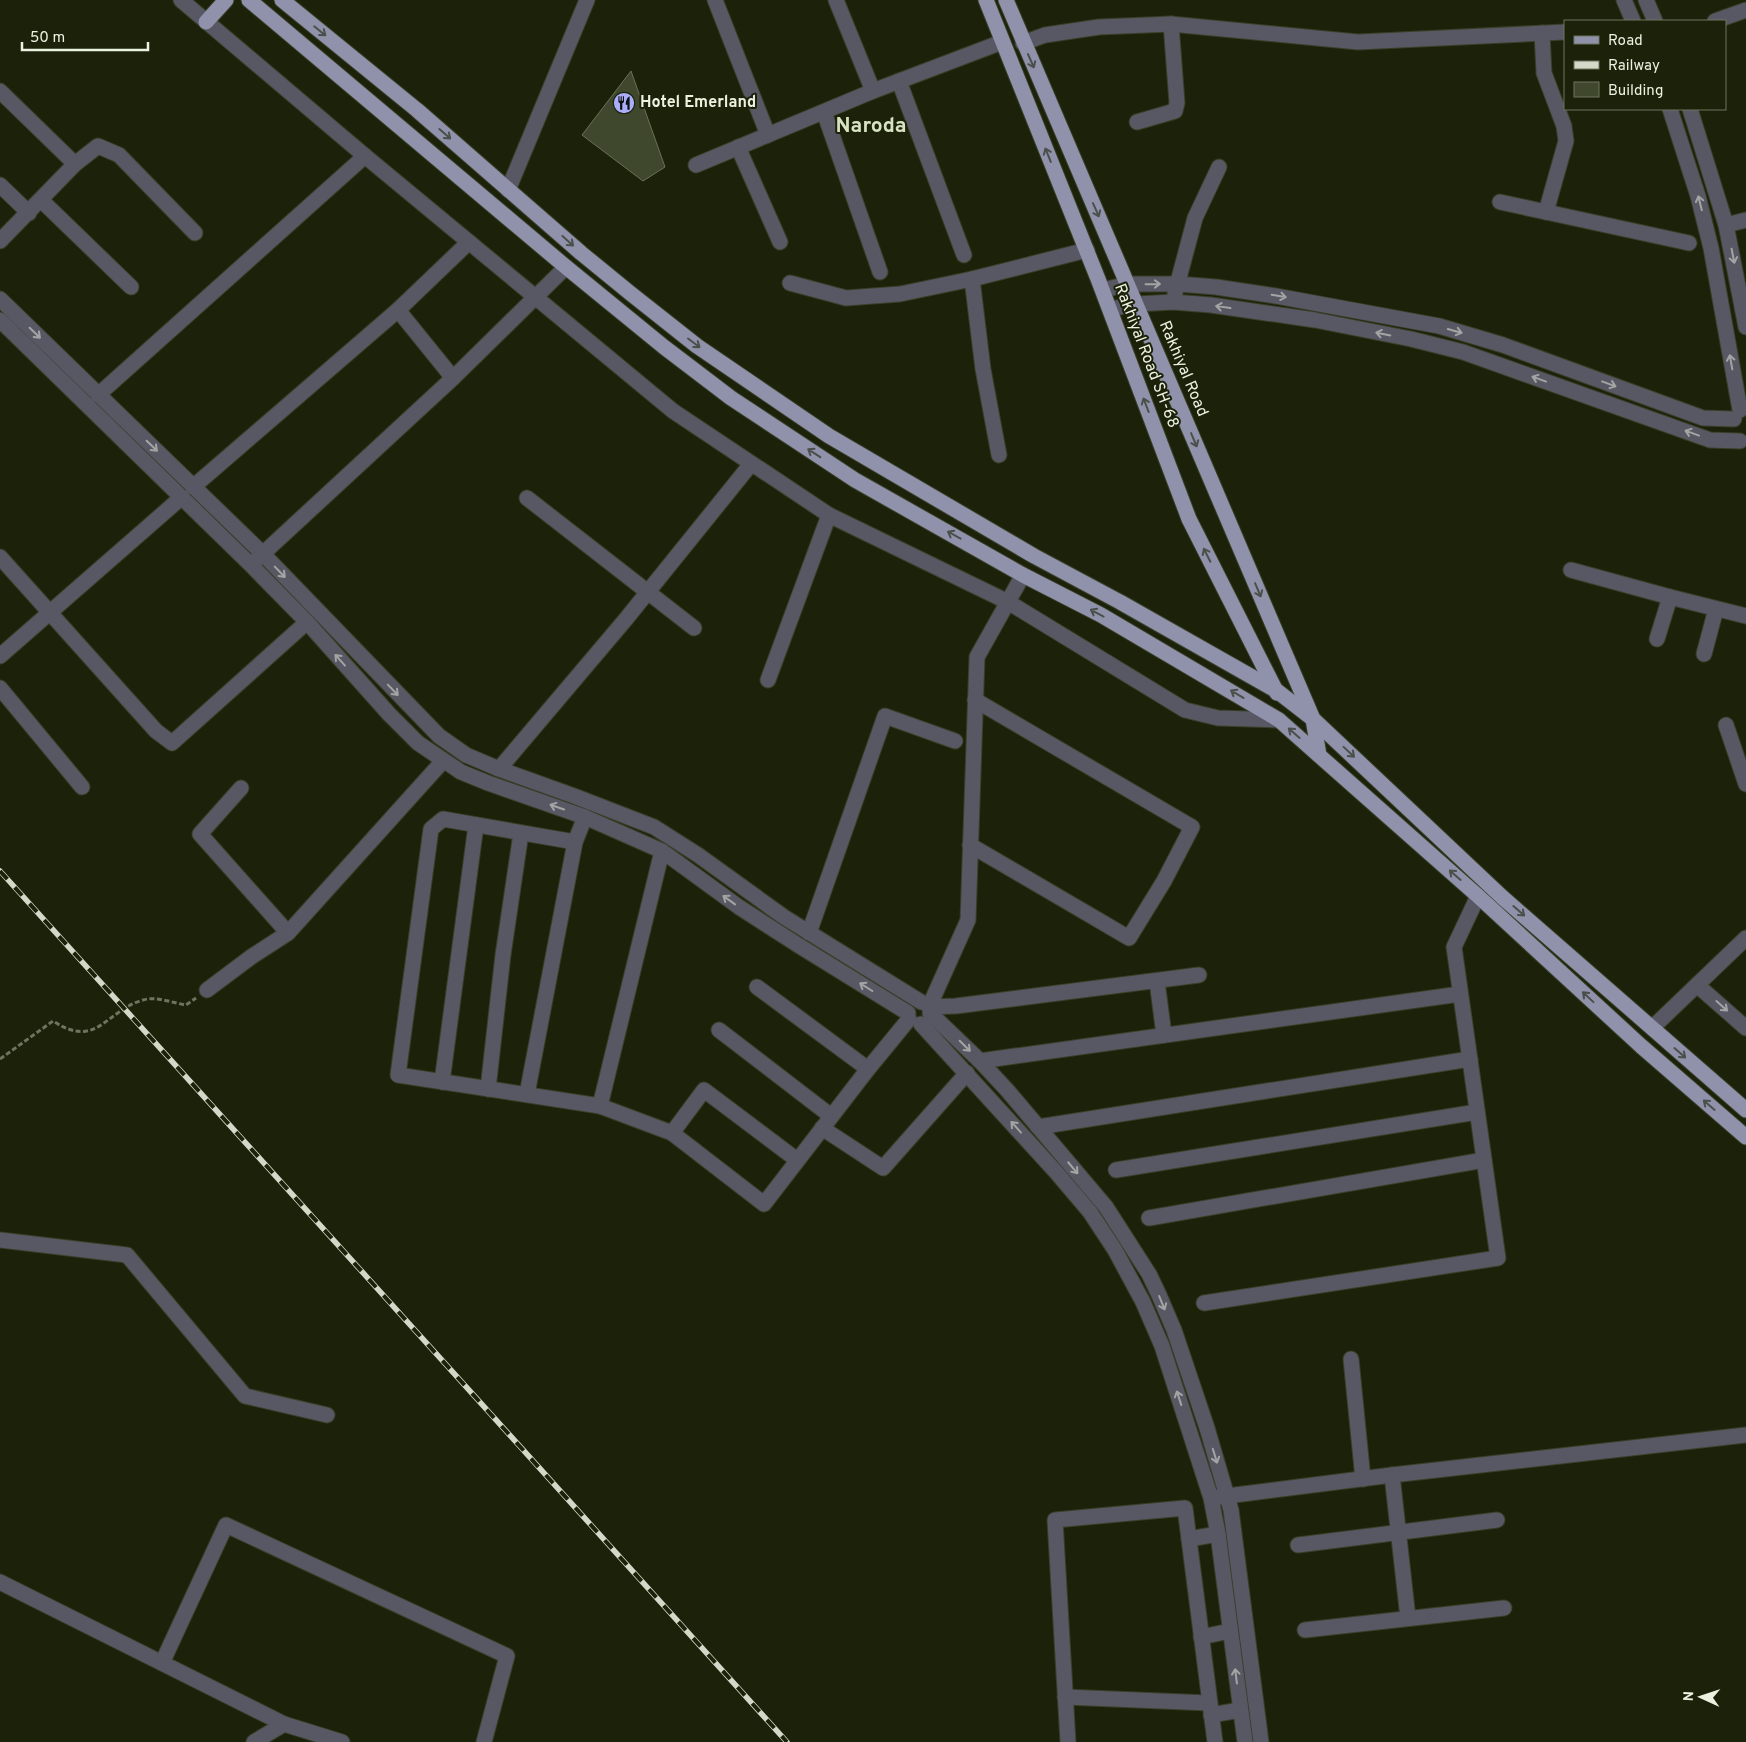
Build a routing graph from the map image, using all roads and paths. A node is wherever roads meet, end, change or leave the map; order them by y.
1 (181, 0) edge
2 (226, 0) edge
3 (249, 0) edge
4 (282, 0) edge
5 (587, 0) edge
6 (715, 0) edge
7 (836, 0) edge
8 (986, 0) edge
9 (1006, 0) edge
10 (1624, 0) edge
11 (1646, 0) edge
12 (1746, 10) edge
13 (1633, 20) edge
14 (1655, 20) edge
15 (1718, 20) edge
16 (206, 22) junction
17 (1171, 24) junction
18 (1564, 32) edge
19 (1542, 34) junction
20 (1002, 42) junction
21 (1023, 42) junction
22 (899, 81) junction
23 (0, 91) edge
24 (873, 92) junction
25 (1670, 110) edge
26 (1690, 110) edge
27 (824, 112) junction
28 (1137, 122) dead end
29 (768, 135) junction
30 (738, 147) junction
31 (365, 156) junction
32 (76, 164) junction
33 (696, 165) dead end
34 (1219, 167) dead end
35 (0, 186) edge
36 (508, 190) junction
37 (41, 200) junction
38 (1500, 202) dead end
39 (1546, 212) junction
40 (29, 213) junction
41 (1746, 220) edge
42 (1726, 224) junction
43 (195, 233) dead end
44 (0, 241) edge
45 (469, 242) junction
46 (780, 242) dead end
47 (1689, 243) dead end
48 (1087, 250) junction
49 (964, 255) dead end
50 (566, 267) junction
51 (880, 272) dead end
52 (972, 279) junction
53 (790, 283) dead end
54 (1128, 284) junction
55 (1178, 284) junction
56 (132, 288) dead end
57 (1103, 290) junction
58 (535, 298) junction
59 (0, 299) edge
60 (1172, 302) junction
61 (1137, 304) junction
62 (1110, 309) junction
63 (398, 310) junction
64 (0, 320) edge
65 (1746, 327) edge
66 (453, 378) junction
67 (98, 395) junction
68 (1740, 412) edge
69 (1743, 443) edge
70 (999, 455) dead end
71 (751, 464) junction
72 (188, 492) junction
73 (527, 498) dead end
74 (829, 515) junction
75 (263, 554) junction
76 (0, 557) edge
77 (251, 565) junction
78 (1571, 570) dead end
79 (1024, 575) junction
80 (648, 592) junction
81 (1670, 598) junction
82 (1008, 602) junction
83 (1716, 609) junction
84 (51, 613) junction
85 (1746, 616) edge
86 (307, 622) junction
87 (694, 628) dead end
88 (1658, 638) dead end
89 (1704, 654) dead end
90 (0, 656) edge
91 (768, 680) dead end
92 (0, 688) edge
93 (1277, 692) junction
94 (975, 700) junction
95 (1313, 719) junction
96 (1279, 720) junction
97 (1726, 725) dead end
98 (955, 742) dead end
99 (1319, 755) junction
100 (443, 761) junction
101 (499, 769) junction
102 (1746, 784) edge
103 (82, 788) dead end
104 (241, 788) dead end
105 (585, 817) junction
106 (476, 825) junction
107 (521, 833) junction
108 (575, 842) junction
109 (970, 845) junction
110 (662, 851) junction
111 (1478, 896) junction
112 (288, 933) junction
113 (809, 933) junction
114 (1746, 938) edge
115 (1199, 975) dead end
116 (1157, 981) junction
117 (1697, 984) junction
118 (757, 987) dead end
119 (207, 990) joint
120 (1460, 994) junction
121 (919, 1013) junction
122 (1652, 1028) junction
123 (1746, 1028) edge
124 (720, 1030) dead end
125 (1164, 1035) junction
126 (0, 1059) edge
127 (1470, 1059) junction
128 (980, 1061) junction
129 (868, 1069) junction
130 (967, 1073) junction
131 (442, 1082) junction
132 (488, 1089) junction
133 (526, 1094) junction
134 (600, 1106) junction
135 (1746, 1110) edge
136 (1477, 1112) junction
137 (827, 1122) junction
138 (1038, 1127) junction
139 (672, 1133) junction
140 (1746, 1137) edge
141 (797, 1160) junction
142 (1484, 1160) junction
143 (1116, 1170) dead end
144 (1149, 1218) dead end
145 (1118, 1225) junction
146 (1105, 1235) junction
147 (0, 1240) edge
148 (1204, 1303) dead end
149 (1351, 1359) dead end
150 (327, 1414) dead end
151 (1746, 1435) edge
152 (1392, 1475) junction
153 (1363, 1479) junction
154 (1227, 1496) junction
155 (1211, 1498) junction
156 (1497, 1520) dead end
157 (1398, 1533) junction
158 (1218, 1534) junction
159 (1189, 1538) junction
160 (1298, 1544) dead end
161 (0, 1582) edge
162 (1504, 1608) dead end
163 (1408, 1618) junction
164 (1305, 1630) dead end
165 (1230, 1631) junction
166 (1201, 1637) junction
167 (162, 1663) junction
168 (1065, 1697) junction
169 (1210, 1709) junction
170 (1240, 1710) junction
171 (284, 1724) junction
172 (254, 1742) edge
173 (342, 1742) edge
174 (484, 1742) edge
175 (1068, 1742) edge
176 (1215, 1742) edge
177 (1245, 1742) edge
178 (1261, 1742) edge

1 - 16 street
2 - 16 main road
3 - 50 main road
4 -> 36 main road
5 - 36 street
6 - 29 street
7 - 24 street
8 - 20 main road, Rakhiyal Road SH-68
9 - 21 main road, Rakhiyal Road
10 - 13 street
11 - 14 street
12 - 15 street
16 - 31 street
17 - 19 street
17 - 21 street
17 - 28 street
18 - 19 street
19 - 39 street
20 - 22 street
48 -> 20 main road, Rakhiyal Road SH-68
21 -> 54 main road, Rakhiyal Road
22 - 24 street
22 - 49 street
23 - 32 street
24 - 27 street
68 -> 25 street
26 - 42 street
27 - 29 street
27 - 51 street
29 - 30 street
30 - 33 street
30 - 46 street
31 - 45 street
31 - 67 street
32 - 37 street
32 - 43 street
34 - 55 street
35 - 40 street
36 -> 93 main road
37 - 40 street
37 - 56 street
38 - 39 street
39 - 47 street
40 - 44 street
41 - 42 street
42 -> 65 street
45 - 58 street
45 - 63 street
48 - 52 street
48 - 57 main road, Rakhiyal Road SH-68
50 - 58 street
79 -> 50 main road
52 - 53 street
52 - 70 street
54 -> 55 street
54 - 57 street
54 - 61 main road, Rakhiyal Road
55 - 60 street
55 -> 68 street
57 - 62 main road, Rakhiyal Road SH-68
58 - 66 street
58 - 71 street
59 -> 67 street
60 - 61 street
69 -> 60 street
61 - 62 street
61 -> 95 main road, Rakhiyal Road
93 -> 62 main road, Rakhiyal Road SH-68
63 - 66 street
63 - 72 street
64 - 72 street
66 - 75 street
67 -> 72 street
68 - 69 street
71 - 74 street
71 - 80 street
72 - 75 street
72 - 77 street
72 - 84 street
73 - 80 street
74 - 82 street
74 - 91 street
75 - 77 street
75 -> 101 street
76 - 84 street
77 - 86 street
78 - 81 street
79 - 82 street
96 -> 79 main road
80 - 87 street
80 - 101 street
81 - 83 street
81 - 88 street
82 - 94 street
82 - 96 street
83 - 85 street
83 - 89 street
84 - 86 street
84 - 90 street
100 -> 86 street
92 - 103 street
93 - 95 main road
93 - 96 main road, Rakhiyal Road SH-68
94 - 109 street
94 - 109 street
95 - 99 main road, Rakhiyal Road
95 -> 122 main road
99 -> 96 main road
97 - 102 street
98 - 113 street
111 -> 99 main road
105 -> 100 street
100 - 112 street
101 - 113 street
104 - 112 street
105 - 108 street
105 - 110 street
106 - 107 street
106 - 131 street
106 - 131 street
107 - 108 street
107 - 132 street
108 - 133 street
109 - 121 street
121 -> 110 street
110 - 134 street
111 - 120 street
140 -> 111 main road
112 - 119 street
113 - 121 street
114 - 117 street
115 - 116 street
116 - 121 street
116 - 125 street
117 - 122 street
117 -> 123 street
118 - 129 street
119 - 126 path
120 - 125 street
120 - 127 street
121 -> 128 street
121 - 129 street
121 - 130 street
122 -> 135 main road
124 - 137 street
125 - 128 street
127 - 136 street
127 - 138 street
128 - 138 street
129 - 137 street
130 - 137 street
146 -> 130 street
131 - 132 street
132 - 133 street
133 - 134 street
134 - 139 street
136 - 142 street
136 - 143 street
137 - 141 street
138 -> 145 street
139 - 141 street
139 - 141 street
142 - 144 street
142 - 148 street
145 - 146 street
145 -> 154 street
155 -> 146 street
147 - 150 street
149 - 153 street
151 - 152 street
152 - 153 street
152 - 157 street
153 - 154 street
154 - 155 street
154 - 178 street
155 - 158 street
156 - 157 street
157 - 160 street
157 - 163 street
158 - 159 street
158 - 165 street
159 - 166 street
159 - 168 street
161 - 167 street
162 - 163 street
163 - 164 street
165 - 166 street
170 -> 165 street
166 - 169 street
167 - 171 street
167 - 174 street
168 - 169 street
168 - 175 street
169 - 170 street
169 - 176 street
170 - 177 street
171 - 172 street
171 - 173 street

